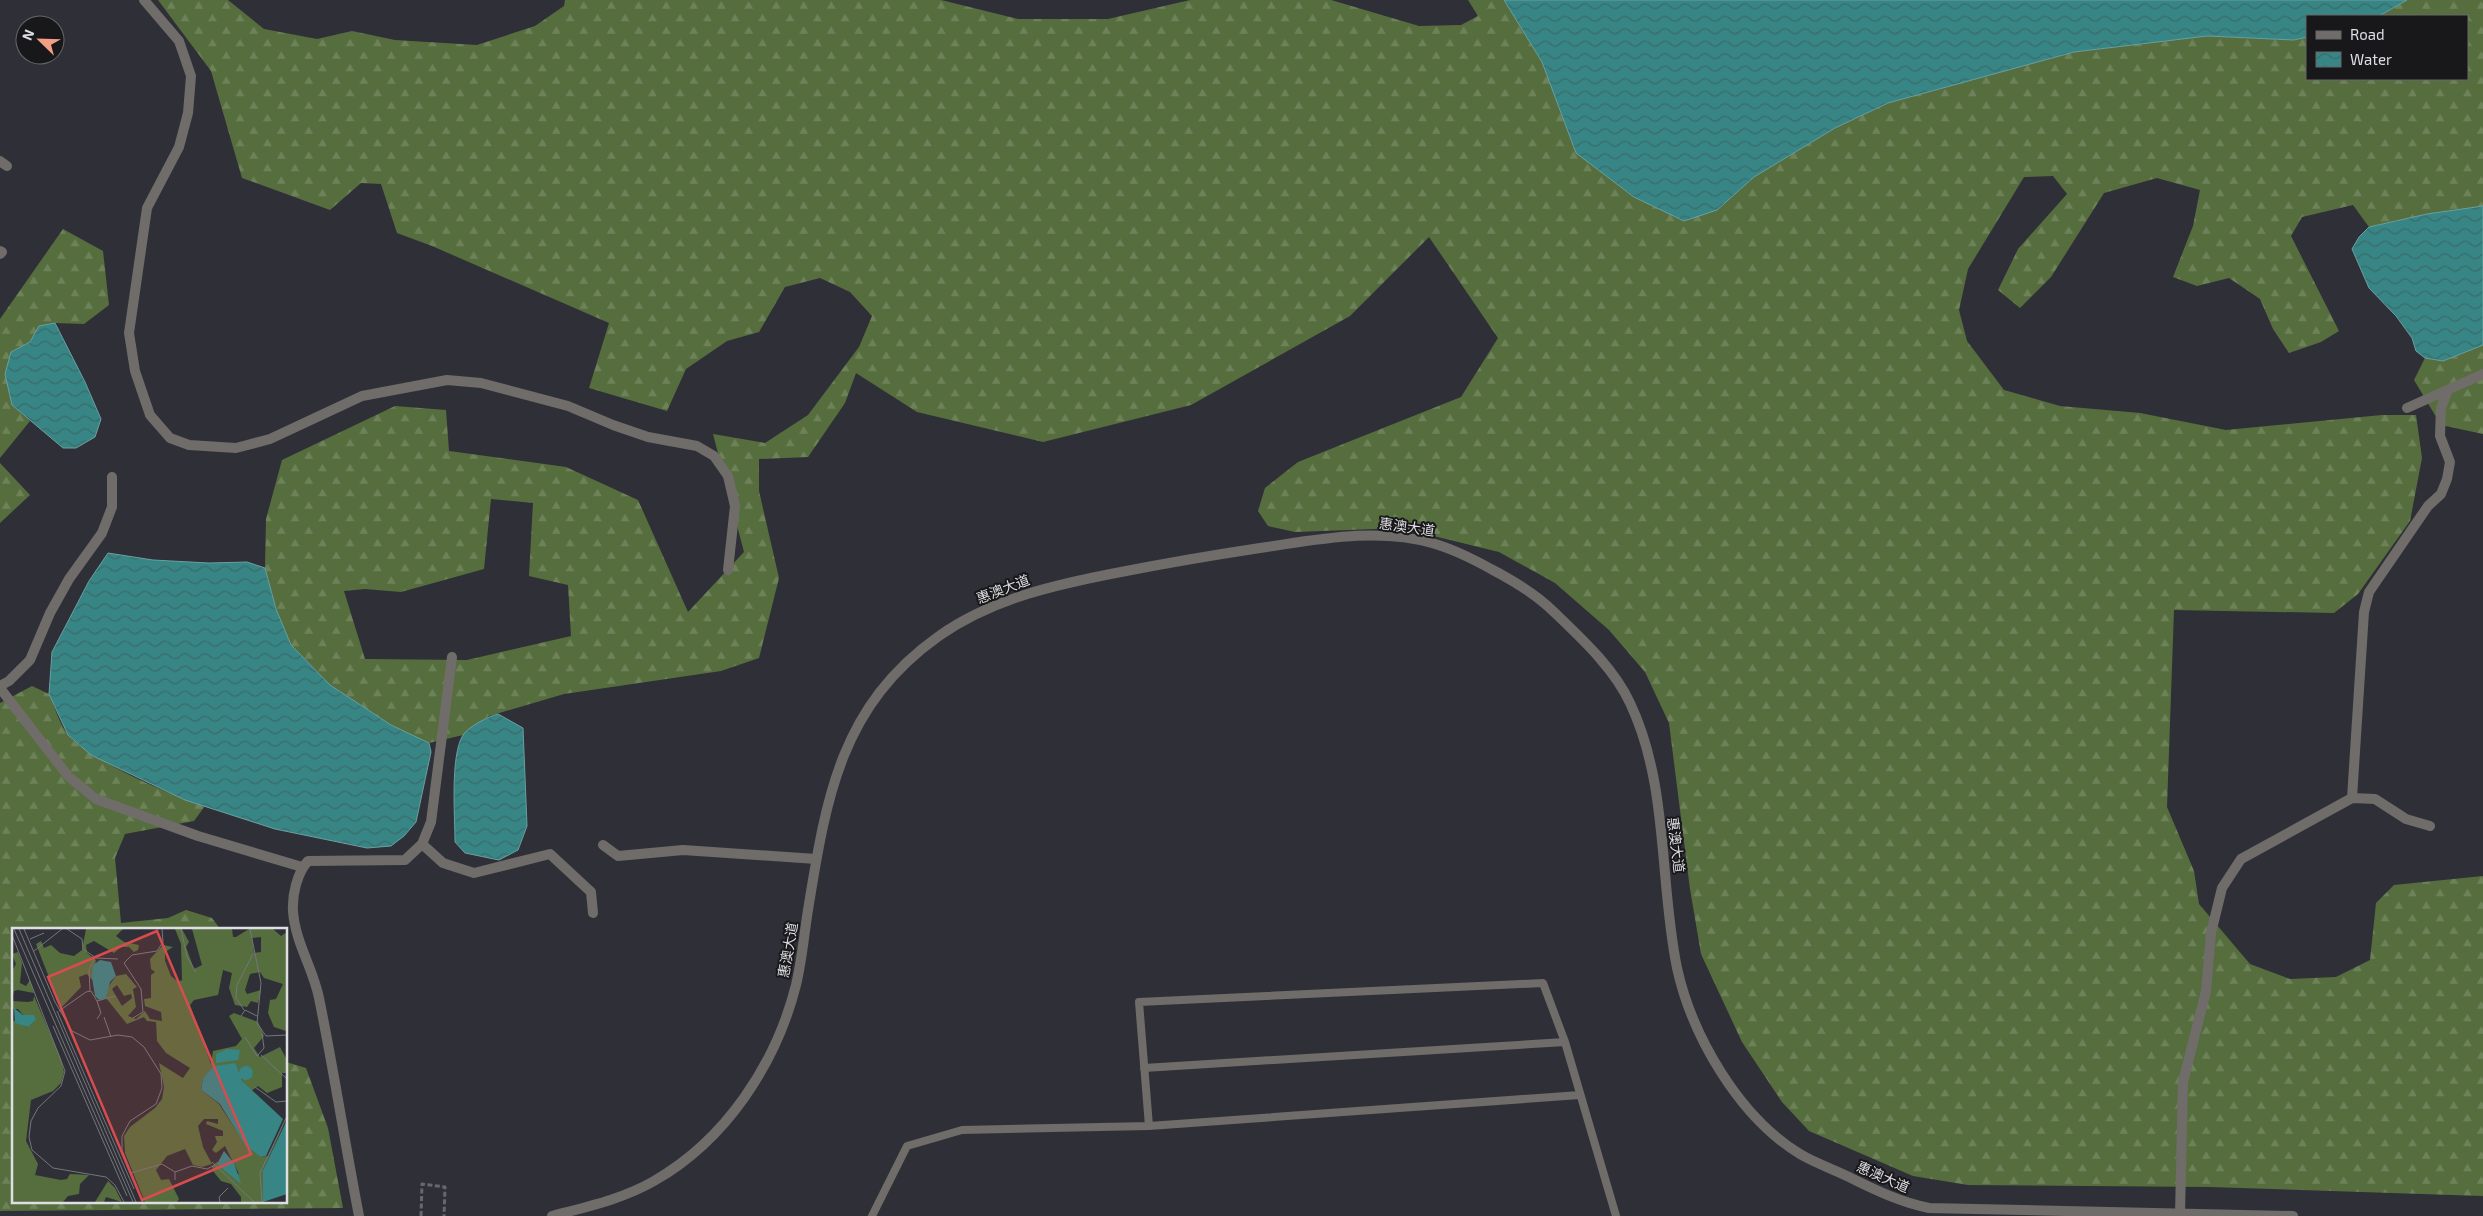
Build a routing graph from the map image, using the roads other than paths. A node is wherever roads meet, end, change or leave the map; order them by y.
1 (144, 0) edge
2 (2483, 374) edge
3 (2448, 390) junction
4 (2406, 408) dead end
5 (112, 477) dead end
6 (728, 570) dead end
7 (452, 657) dead end
8 (0, 687) edge
9 (2352, 798) junction
10 (2430, 826) dead end
11 (422, 844) junction
12 (603, 845) dead end
13 (816, 859) junction
14 (302, 867) junction
15 (593, 913) dead end
16 (1566, 1042) junction
17 (1144, 1068) junction
18 (1580, 1095) junction
19 (1149, 1126) junction
20 (2180, 1214) junction
21 (359, 1216) edge
22 (552, 1216) edge
23 (872, 1216) edge
24 (1616, 1216) edge
25 (2293, 1216) edge

1 - 6 street
2 - 3 street
3 - 4 street
3 - 9 street
5 - 8 street
7 - 11 street
8 - 14 street
9 - 10 street
9 - 20 street
11 - 14 street
11 - 15 street
12 - 13 street
13 - 20 street, 惠澳大道
13 - 22 street, 惠澳大道
14 - 21 street
16 - 17 lane
16 - 17 lane
16 - 18 lane
17 - 19 lane
18 - 19 lane
18 - 24 lane
19 - 23 lane
20 - 25 street, 惠澳大道

